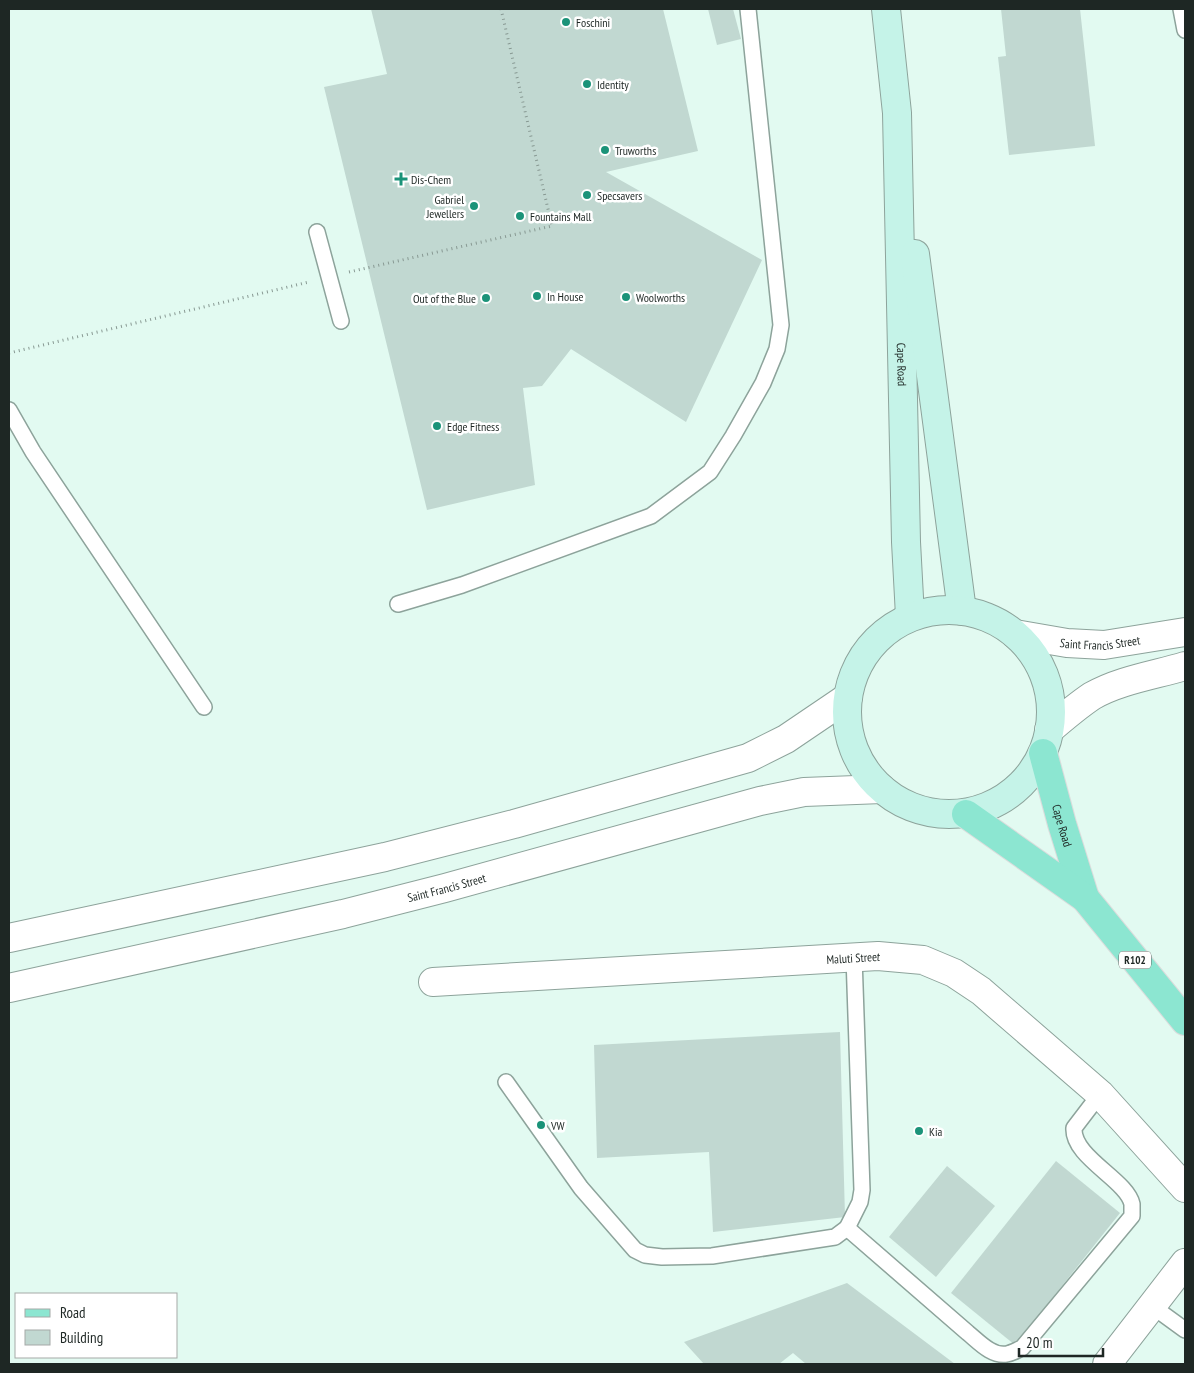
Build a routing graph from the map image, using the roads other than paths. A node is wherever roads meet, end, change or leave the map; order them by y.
1 (748, 9) edge
2 (886, 9) edge
3 (1181, 9) edge
4 (1185, 30) edge
5 (897, 113) junction
6 (318, 232) dead end
7 (341, 321) dead end
8 (9, 410) edge
9 (398, 604) dead end
10 (962, 611) junction
11 (910, 616) junction
12 (1185, 632) edge
13 (1015, 634) junction
14 (1185, 666) edge
15 (848, 697) junction
16 (204, 707) dead end
17 (1046, 742) junction
18 (882, 789) junction
19 (966, 814) junction
20 (1085, 898) junction
21 (9, 938) edge
22 (854, 958) junction
23 (433, 982) dead end
24 (9, 988) edge
25 (1185, 1021) edge
26 (506, 1082) dead end
27 (1100, 1094) junction
28 (1185, 1188) edge
29 (848, 1228) junction
30 (1185, 1263) edge
31 (1152, 1306) junction
32 (1185, 1330) edge
33 (1107, 1364) edge

1 - 9 lane
2 - 5 main road, Cape Road
3 - 4 lane
5 - 10 main road, Cape Road
5 - 11 main road, Cape Road
6 - 7 lane
8 - 16 lane
10 - 11 main road, Cape Road / R102
10 - 13 main road, Cape Road / R102
11 - 15 main road, Cape Road / R102
12 - 13 street, Saint Francis Street
13 - 17 main road, Cape Road / R102
14 - 17 street
15 - 18 main road, Cape Road / R102
15 - 21 street
17 - 19 main road, Cape Road / R102
17 - 20 main road, Cape Road / R102
18 - 19 main road, Cape Road / R102
18 - 24 street, Saint Francis Street
19 - 20 main road, Cape Road / R102
20 - 25 main road, Cape Road / R102
22 - 23 street, Maluti Street
22 - 27 street, Maluti Street
22 - 29 lane
26 - 29 lane
27 - 28 street, Maluti Street
27 - 29 lane
30 - 31 street
31 - 32 lane
31 - 33 street

